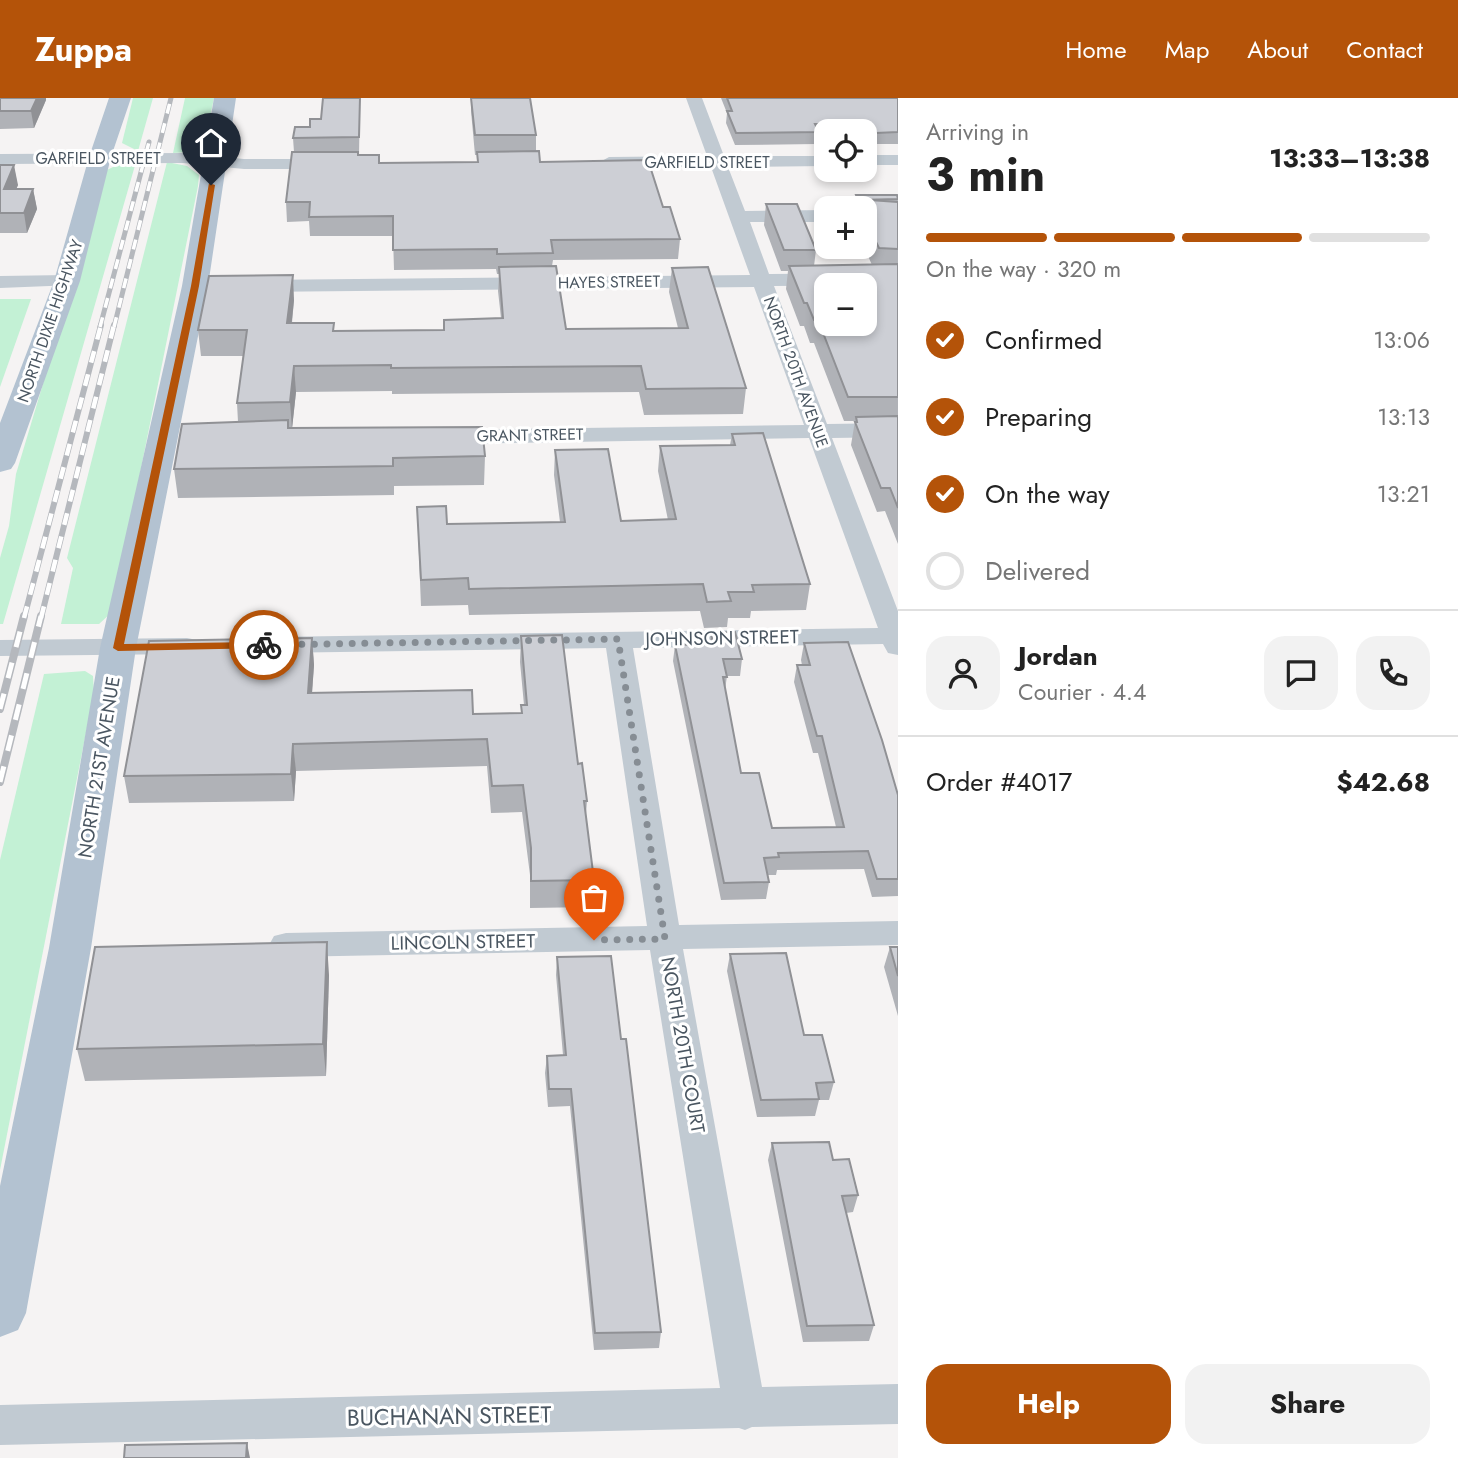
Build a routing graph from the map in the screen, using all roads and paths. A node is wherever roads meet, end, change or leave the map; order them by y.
1 (120, 98) edge
2 (225, 98) edge
3 (694, 98) edge
4 (100, 157) junction
5 (0, 159) edge
6 (877, 160) edge
7 (898, 160) edge
8 (814, 161) edge
9 (215, 162) junction
10 (598, 162) edge
11 (718, 162) junction
12 (348, 164) edge
13 (814, 216) edge
14 (738, 217) junction
15 (898, 279) edge
16 (67, 281) junction
17 (763, 281) junction
18 (0, 282) edge
19 (236, 286) edge
20 (898, 430) edge
21 (817, 432) junction
22 (423, 437) edge
23 (0, 463) edge
24 (618, 639) junction
25 (897, 639) edge
26 (253, 645) edge
27 (212, 646) edge
28 (0, 648) edge
29 (118, 648) junction
30 (898, 933) edge
31 (665, 939) junction
32 (258, 945) edge
33 (0, 1313) edge
34 (898, 1404) edge
35 (745, 1410) junction
36 (0, 1425) edge

1 - 4 main road, NORTH DIXIE HIGHWAY
2 - 9 main road, NORTH 21ST AVENUE
3 - 11 street, NORTH 20TH AVENUE
4 - 5 street, GARFIELD STREET
4 - 9 street, GARFIELD STREET
4 - 16 main road, NORTH DIXIE HIGHWAY
6 - 7 street
8 - 11 street, GARFIELD STREET
9 - 12 street, GARFIELD STREET
9 - 29 main road, NORTH 21ST AVENUE
10 - 11 street, GARFIELD STREET
11 - 14 street, NORTH 20TH AVENUE
13 - 14 street
14 - 17 street, NORTH 20TH AVENUE
15 - 17 street, HAYES STREET
16 - 18 street
16 - 23 main road, NORTH DIXIE HIGHWAY
17 - 19 street, HAYES STREET
17 - 21 street, NORTH 20TH AVENUE
20 - 21 street, GRANT STREET
21 - 22 street, GRANT STREET
21 - 25 street, NORTH 20TH AVENUE
24 - 25 street, JOHNSON STREET
24 - 26 street, JOHNSON STREET
24 - 31 street, NORTH 20TH COURT
27 - 29 street
28 - 29 street
29 - 33 main road, NORTH 21ST AVENUE
30 - 31 street, LINCOLN STREET
31 - 32 street, LINCOLN STREET
31 - 35 street, NORTH 20TH COURT
34 - 35 street, BUCHANAN STREET
35 - 36 street, BUCHANAN STREET

